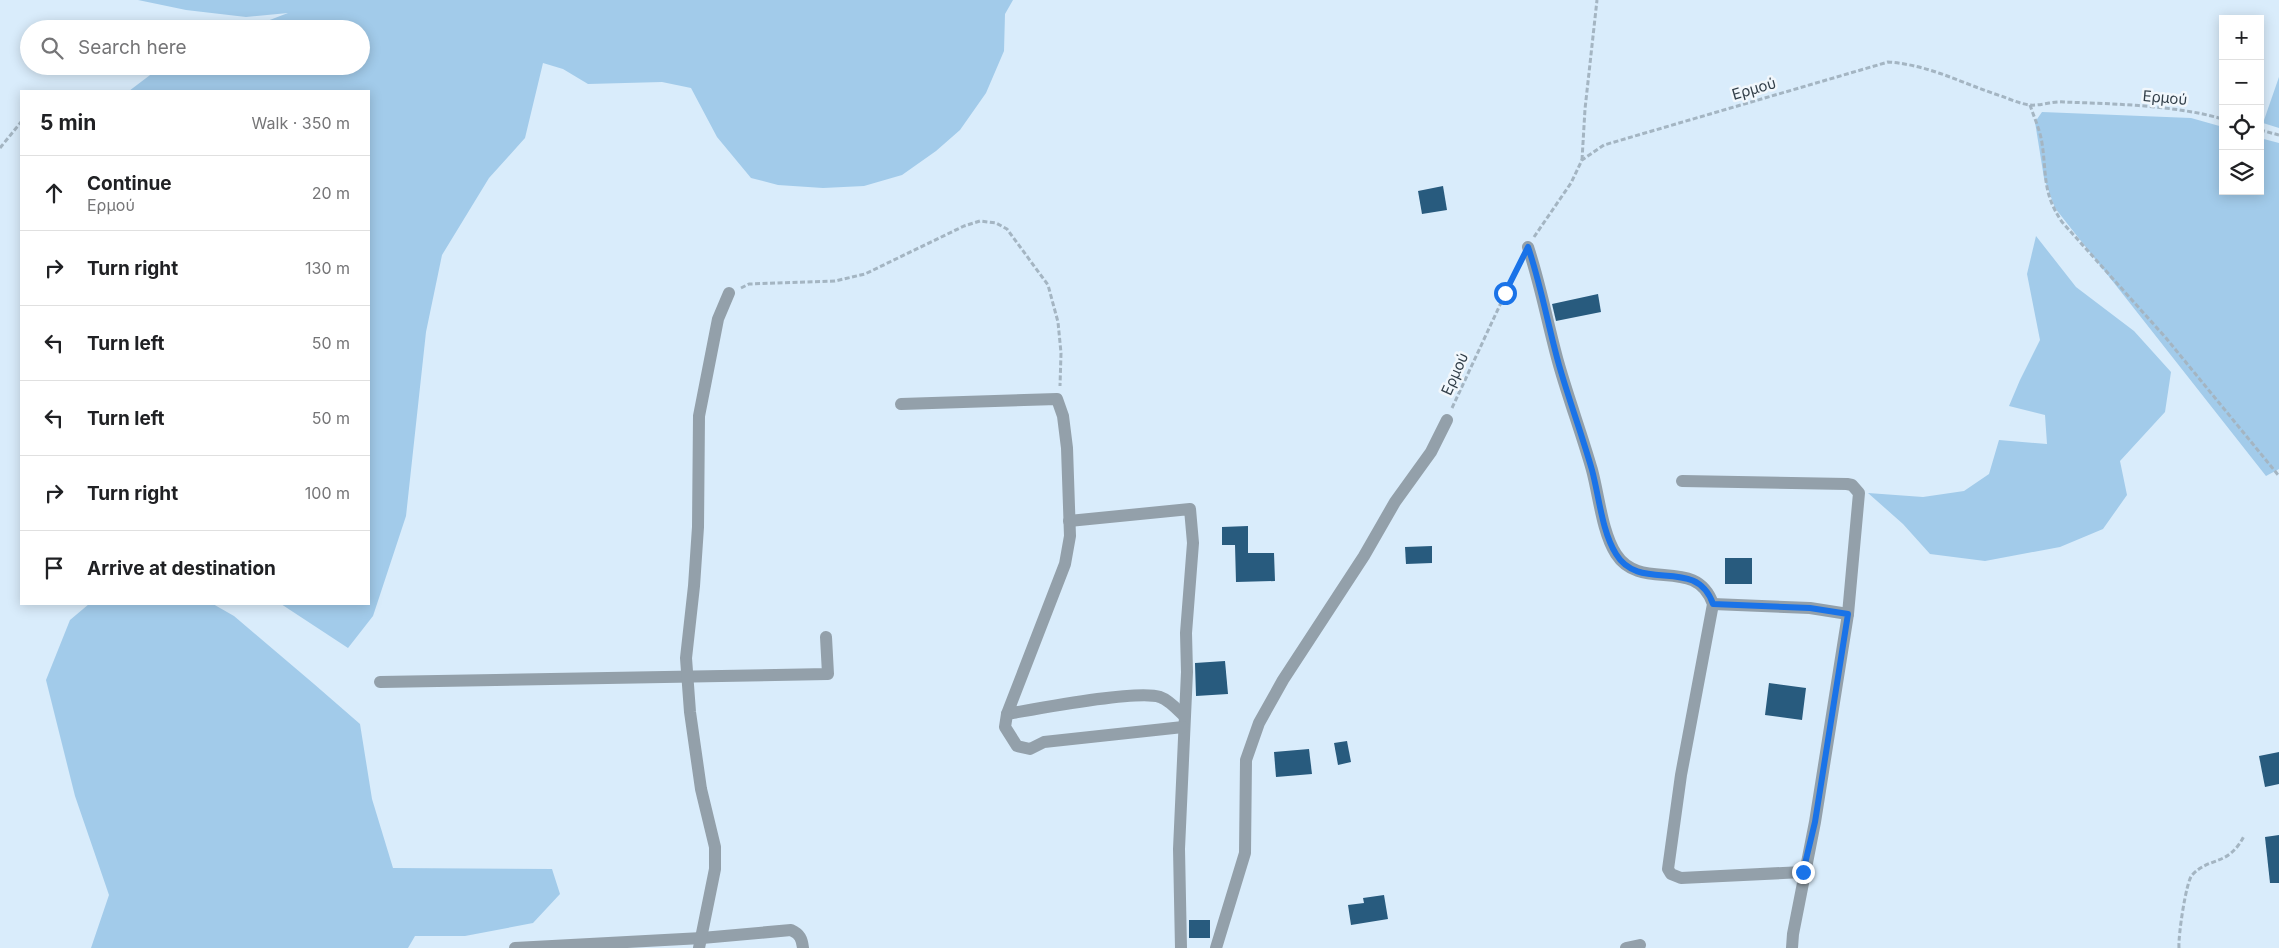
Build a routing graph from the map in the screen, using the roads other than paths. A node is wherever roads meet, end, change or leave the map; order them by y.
1 (1528, 247) road end
2 (729, 293) road end
3 (901, 404) dead end
4 (1447, 420) road end
5 (1682, 481) dead end
6 (1069, 521) junction
7 (1713, 604) junction
8 (1848, 614) junction
9 (826, 637) dead end
10 (687, 676) junction
11 (380, 682) dead end
12 (1007, 714) junction
13 (1184, 721) junction
14 (1803, 872) junction
15 (700, 943) edge
16 (1640, 945) dead end
17 (515, 948) edge
18 (803, 948) edge
19 (1181, 948) edge
20 (1216, 948) edge
21 (1626, 948) edge
22 (1792, 948) edge

1 - 7 street
2 - 10 street
3 - 6 street
4 - 20 street
5 - 8 street
6 - 12 street
6 - 13 street
7 - 8 street
7 - 14 street
8 - 14 street
9 - 10 street
10 - 11 street
10 - 15 street
12 - 13 street
12 - 13 street
13 - 19 street
14 - 22 street
15 - 17 street
15 - 18 street
16 - 21 street

